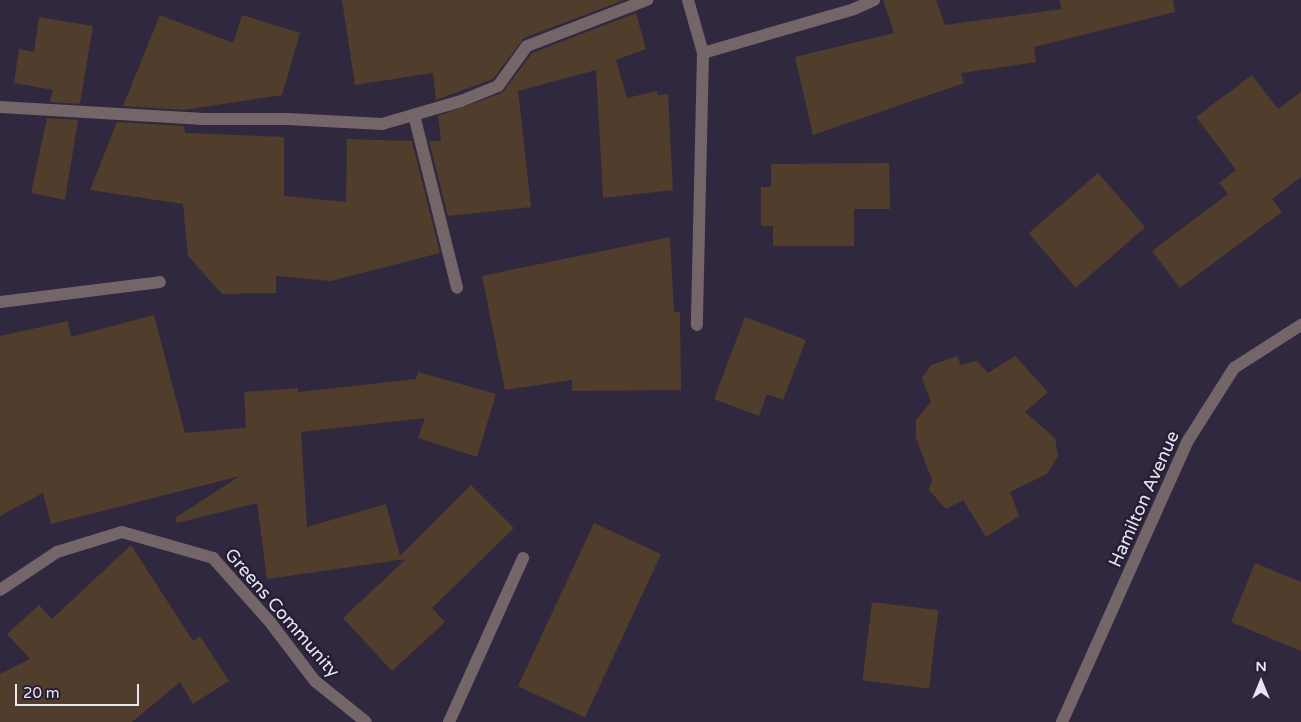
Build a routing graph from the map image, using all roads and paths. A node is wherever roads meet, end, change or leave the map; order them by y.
1 (647, 0) edge
2 (688, 0) edge
3 (874, 0) edge
4 (703, 53) junction
5 (0, 107) edge
6 (414, 115) junction
7 (160, 282) dead end
8 (456, 288) dead end
9 (0, 302) edge
10 (697, 325) dead end
11 (1301, 325) edge
12 (523, 558) dead end
13 (0, 590) edge
14 (366, 722) edge
15 (449, 722) edge
16 (1062, 722) edge

1 - 6 street
2 - 4 street
3 - 4 street
4 - 10 street
5 - 6 street
6 - 8 street
7 - 9 street
11 - 16 street, Hamilton Avenue
12 - 15 street
13 - 14 street, Greens Community

